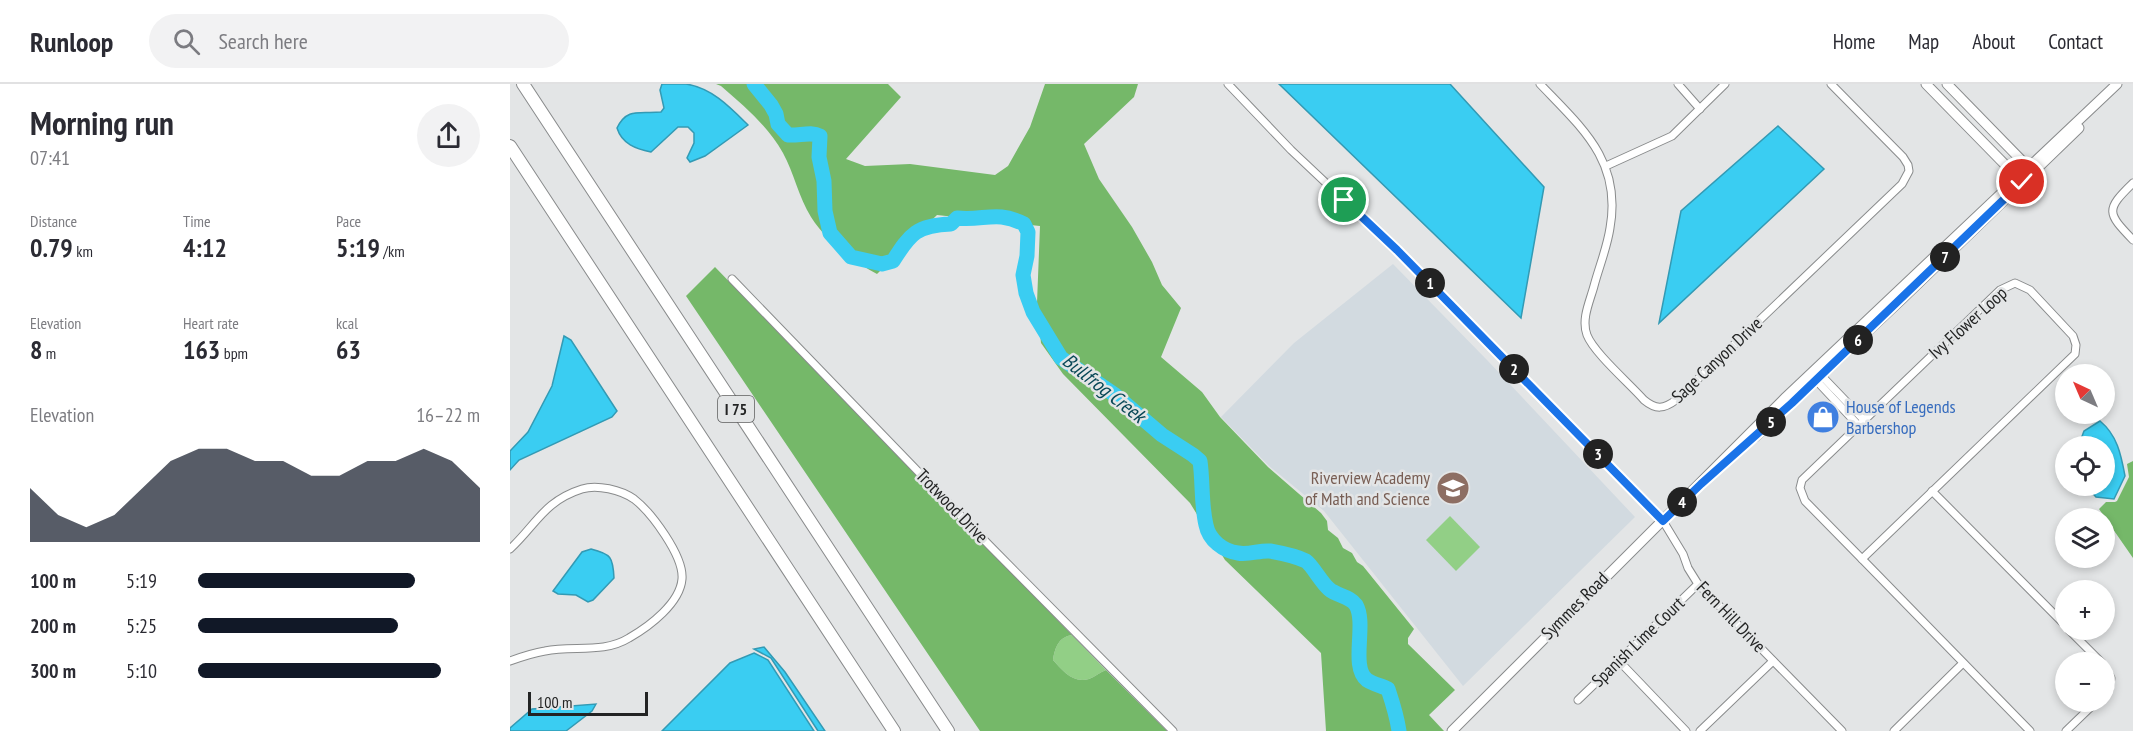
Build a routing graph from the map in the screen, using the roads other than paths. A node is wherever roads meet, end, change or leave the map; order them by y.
1 (1228, 84) edge
2 (1540, 84) edge
3 (1678, 84) edge
4 (1725, 84) edge
5 (1832, 84) edge
6 (1926, 84) edge
7 (1947, 84) edge
8 (2117, 84) edge
9 (2124, 84) edge
10 (524, 86) edge
11 (1700, 109) junction
12 (510, 146) edge
13 (1606, 166) junction
14 (2030, 170) junction
15 (2020, 179) junction
16 (2133, 183) edge
17 (2133, 240) edge
18 (732, 279) dead end
19 (1816, 375) junction
20 (1861, 422) junction
21 (1932, 491) junction
22 (1663, 521) junction
23 (510, 549) edge
24 (1862, 559) junction
25 (1698, 584) junction
26 (2055, 615) edge
27 (2079, 640) edge
28 (2091, 652) edge
29 (510, 661) edge
30 (1619, 661) junction
31 (1773, 661) junction
32 (1962, 664) junction
33 (1578, 700) dead end
34 (2086, 712) edge
35 (894, 731) edge
36 (948, 731) edge
37 (1173, 731) edge
38 (1452, 731) edge
39 (1686, 731) edge
40 (1700, 731) edge
41 (1842, 731) edge
42 (1894, 731) edge
43 (2030, 731) edge
44 (2066, 731) edge

1 - 22 street, Fern Hill Drive
2 - 13 street, Sage Canyon Drive
3 - 11 street
4 - 11 street
5 - 13 street, Sage Canyon Drive
6 - 15 street
7 - 14 street
8 - 14 street, Symmes Road
9 - 14 street, Symmes Road
10 - 36 highway, I 75
11 - 13 street
12 - 35 highway, I 75
14 - 15 street, Symmes Road
15 - 19 street, Symmes Road
16 - 17 street
18 - 37 street, Trotwood Drive
19 - 20 street
19 - 22 street, Symmes Road
20 - 21 street, Ivy Flower Loop
20 - 24 street, Ivy Flower Loop
21 - 24 street, Ivy Flower Loop
21 - 26 street
22 - 25 street, Fern Hill Drive
22 - 38 street, Symmes Road
23 - 29 street
24 - 32 street, Ivy Flower Loop
25 - 30 street, Spanish Lime Court
25 - 31 street, Fern Hill Drive
27 - 28 street
30 - 33 street, Spanish Lime Court
30 - 39 street
31 - 40 street
31 - 41 street, Fern Hill Drive
32 - 42 street
32 - 43 street, Ivy Flower Loop
34 - 44 street

